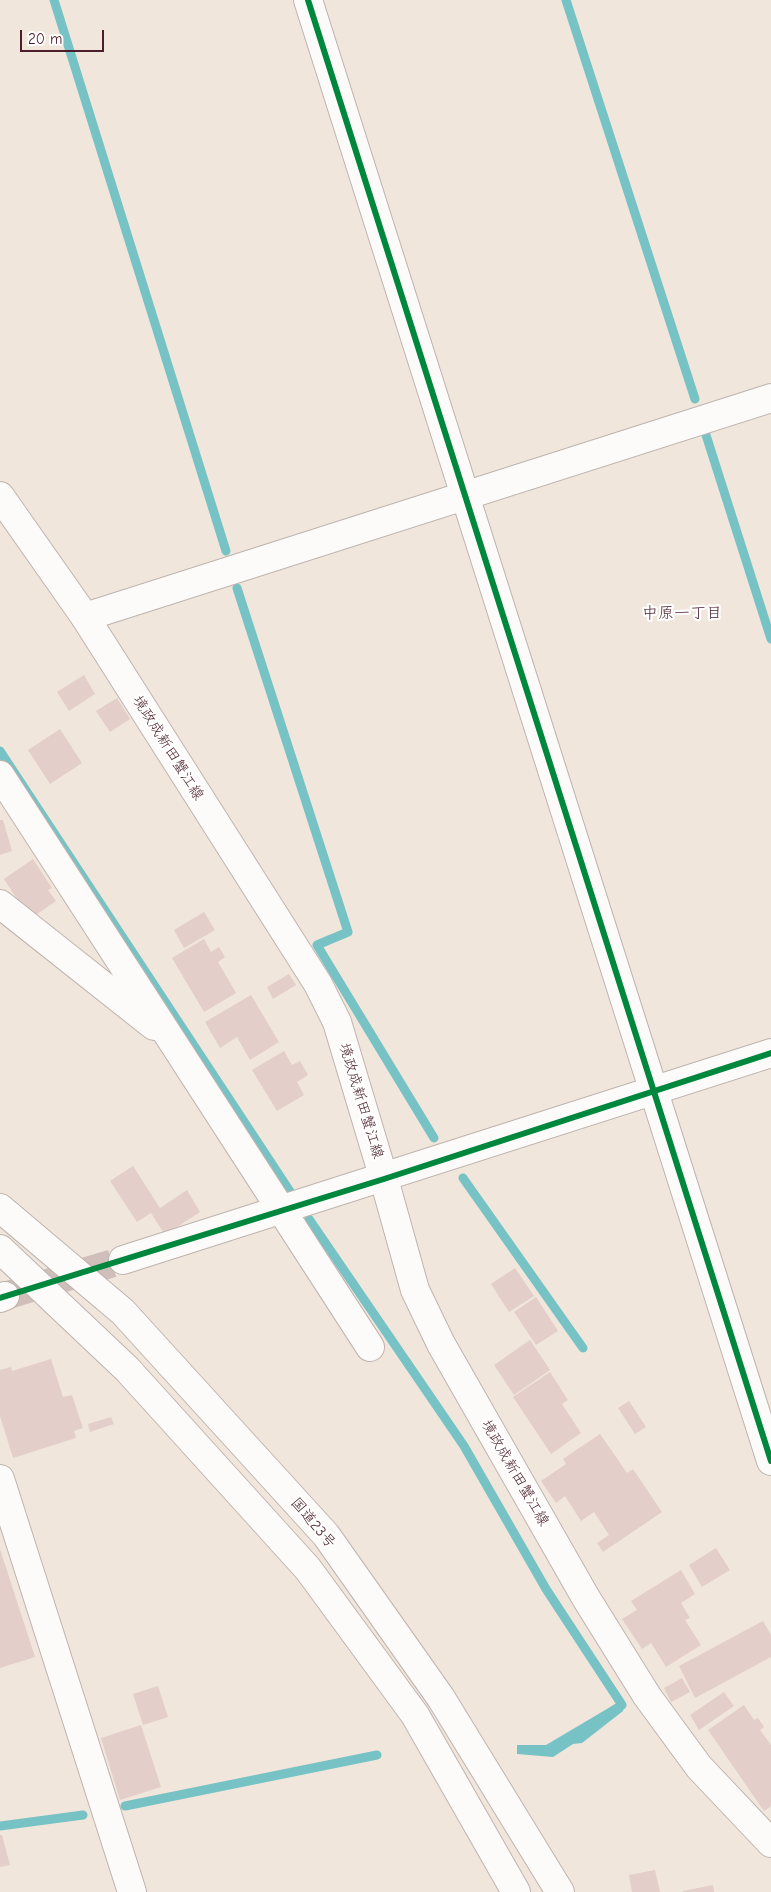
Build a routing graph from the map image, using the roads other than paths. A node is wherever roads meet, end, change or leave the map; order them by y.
1 (308, 0) edge
2 (771, 398) edge
3 (0, 496) edge
4 (464, 497) junction
5 (85, 617) junction
6 (0, 775) edge
7 (0, 904) edge
8 (170, 1039) junction
9 (771, 1053) edge
10 (654, 1090) junction
11 (384, 1178) junction
12 (0, 1208) edge
13 (282, 1211) junction
14 (0, 1249) edge
15 (123, 1260) tunnel mouth
16 (370, 1347) dead end
17 (771, 1461) edge
18 (0, 1479) edge
19 (771, 1844) edge
20 (132, 1892) edge
21 (516, 1892) edge
22 (560, 1892) edge

1 - 4 main road
2 - 4 main road
3 - 5 main road, 境政成新田蟹江線
4 - 5 main road
4 - 10 main road
5 - 11 main road, 境政成新田蟹江線
6 - 8 main road
7 - 8 main road
8 - 13 main road
9 - 10 main road
10 - 11 main road
10 - 17 main road
11 - 13 main road
11 - 19 main road, 境政成新田蟹江線
12 - 22 main road, 国道23号
13 - 15 main road
13 - 16 main road
14 - 21 main road
18 - 20 main road

